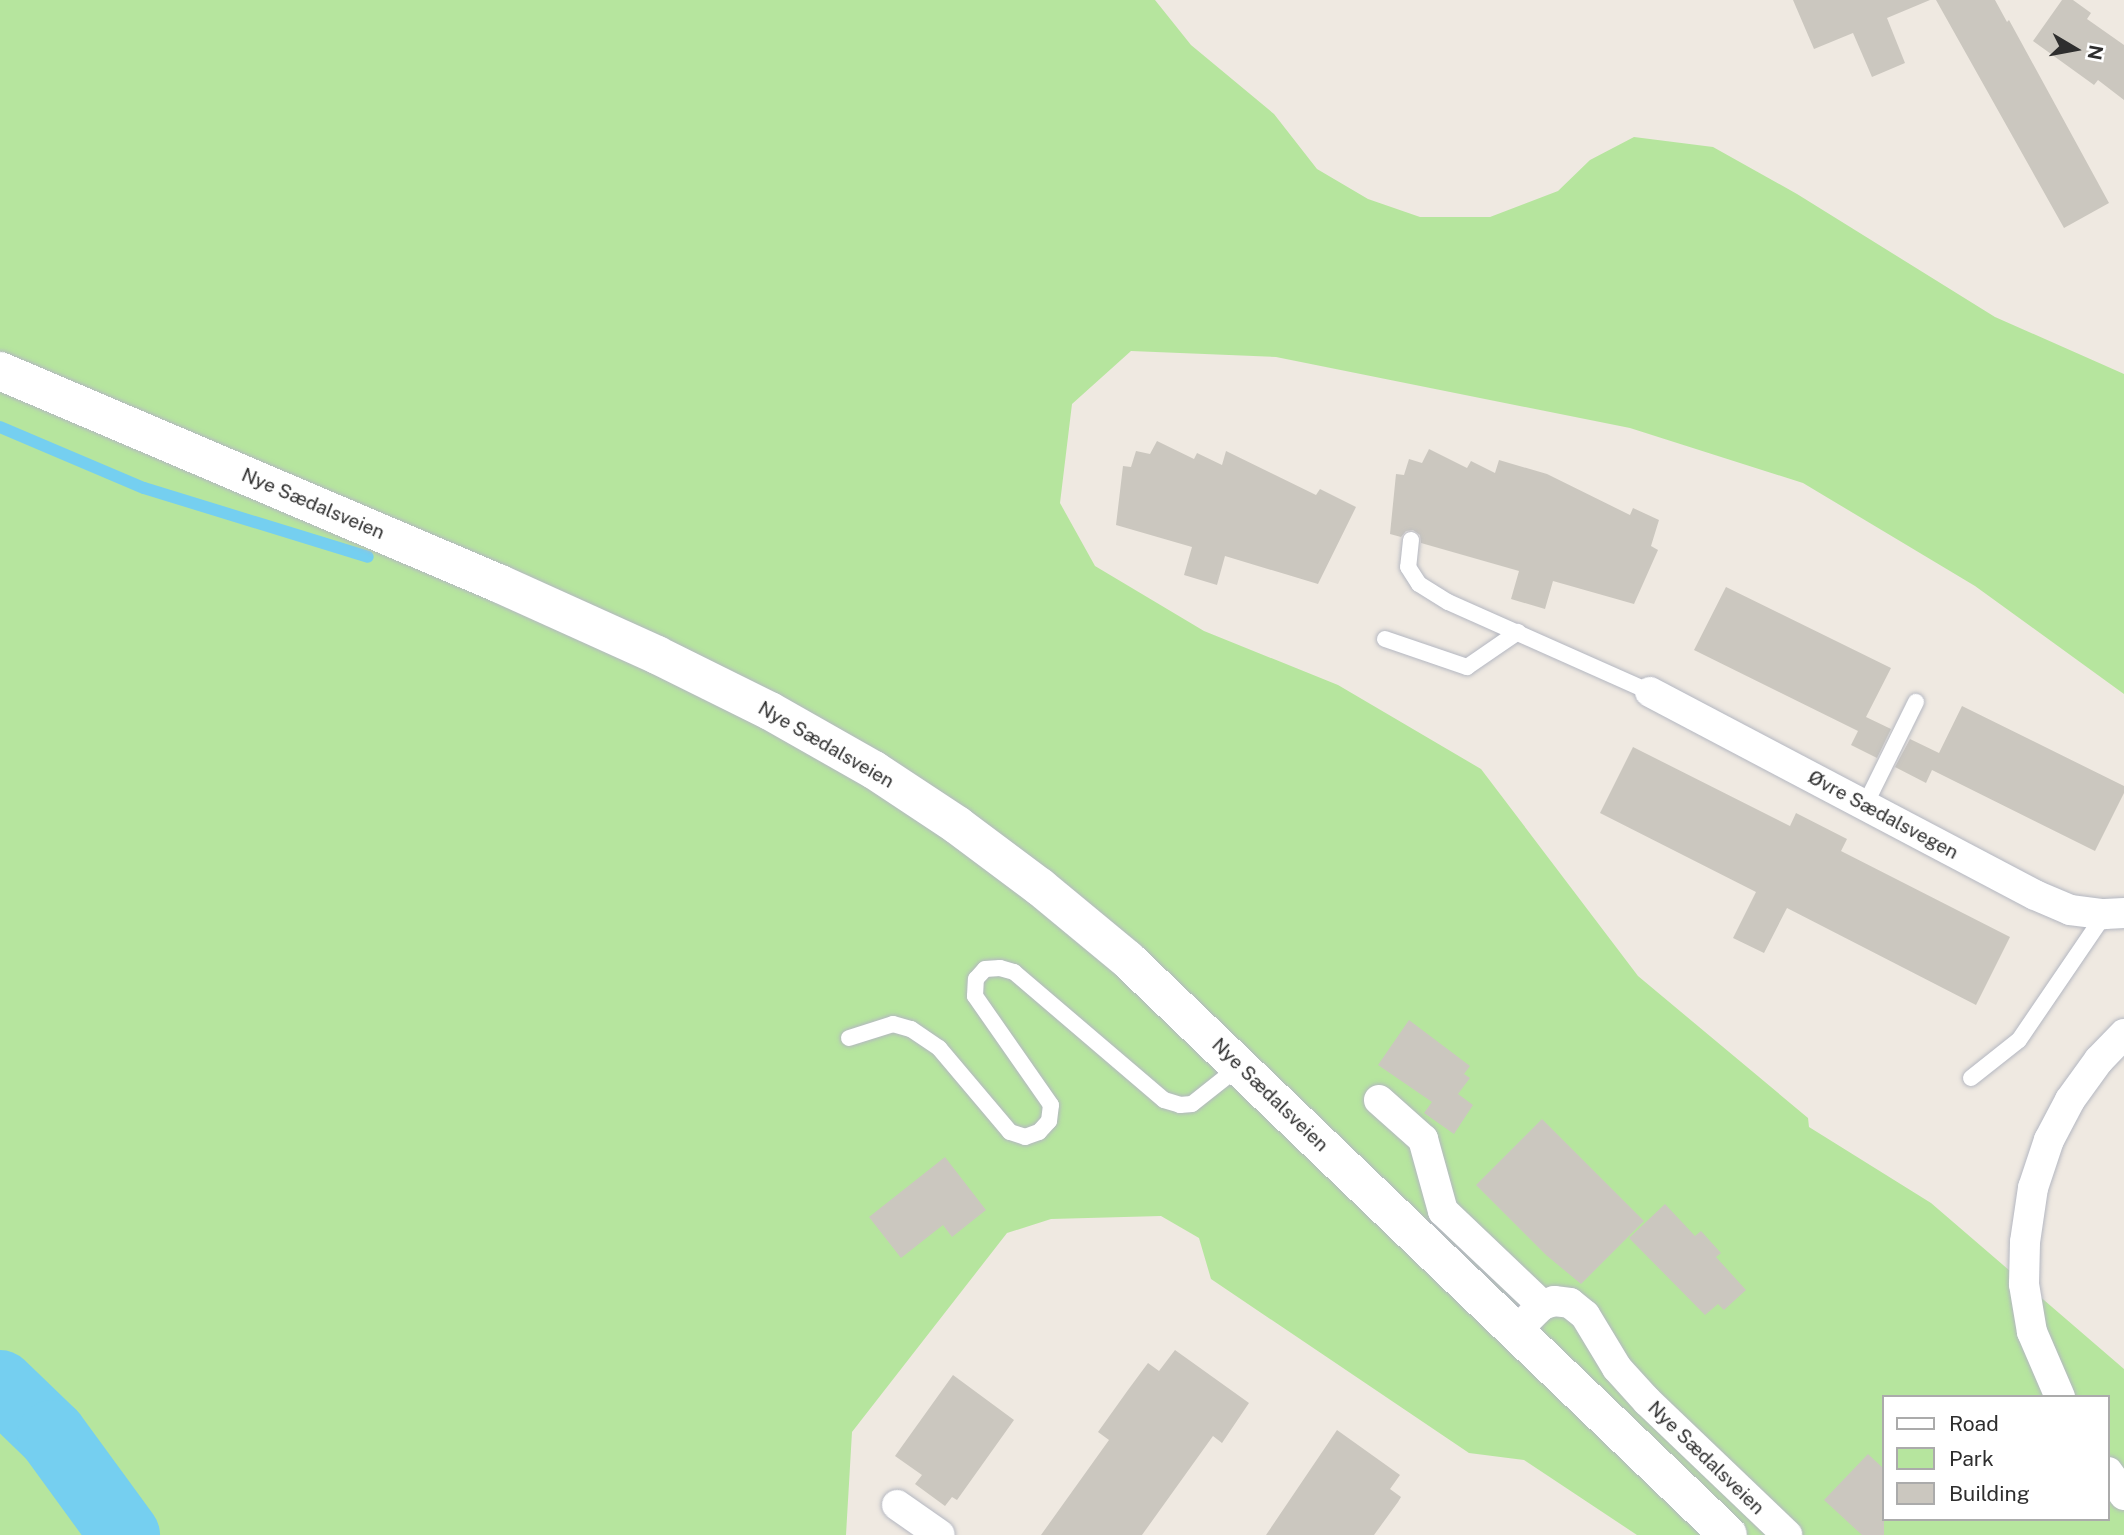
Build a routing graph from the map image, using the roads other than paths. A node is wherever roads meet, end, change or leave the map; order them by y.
1 (0, 371) edge
2 (1411, 540) dead end
3 (1518, 632) junction
4 (1385, 639) dead end
5 (1650, 692) joint
6 (1916, 702) dead end
7 (1865, 805) junction
8 (2115, 914) edge
9 (2124, 1034) edge
10 (849, 1038) dead end
11 (1240, 1066) junction
12 (1971, 1078) dead end
13 (1379, 1100) dead end
14 (1529, 1318) junction
15 (2059, 1395) edge
16 (2110, 1475) edge
17 (2124, 1495) edge
18 (897, 1505) dead end
19 (940, 1535) edge
20 (1728, 1535) edge
21 (1787, 1535) edge

1 - 11 main road, Nye Sædalsveien
2 - 3 lane
3 - 4 lane
3 - 5 lane
5 - 7 street, Øvre Sædalsvegen
6 - 7 lane
7 - 8 street, Øvre Sædalsvegen
8 - 12 lane
9 - 15 street
10 - 11 lane
11 - 14 main road, Nye Sædalsveien
13 - 14 street, Nye Sædalsveien
14 - 20 main road, Nye Sædalsveien
14 - 21 street, Nye Sædalsveien
16 - 17 street
18 - 19 street

